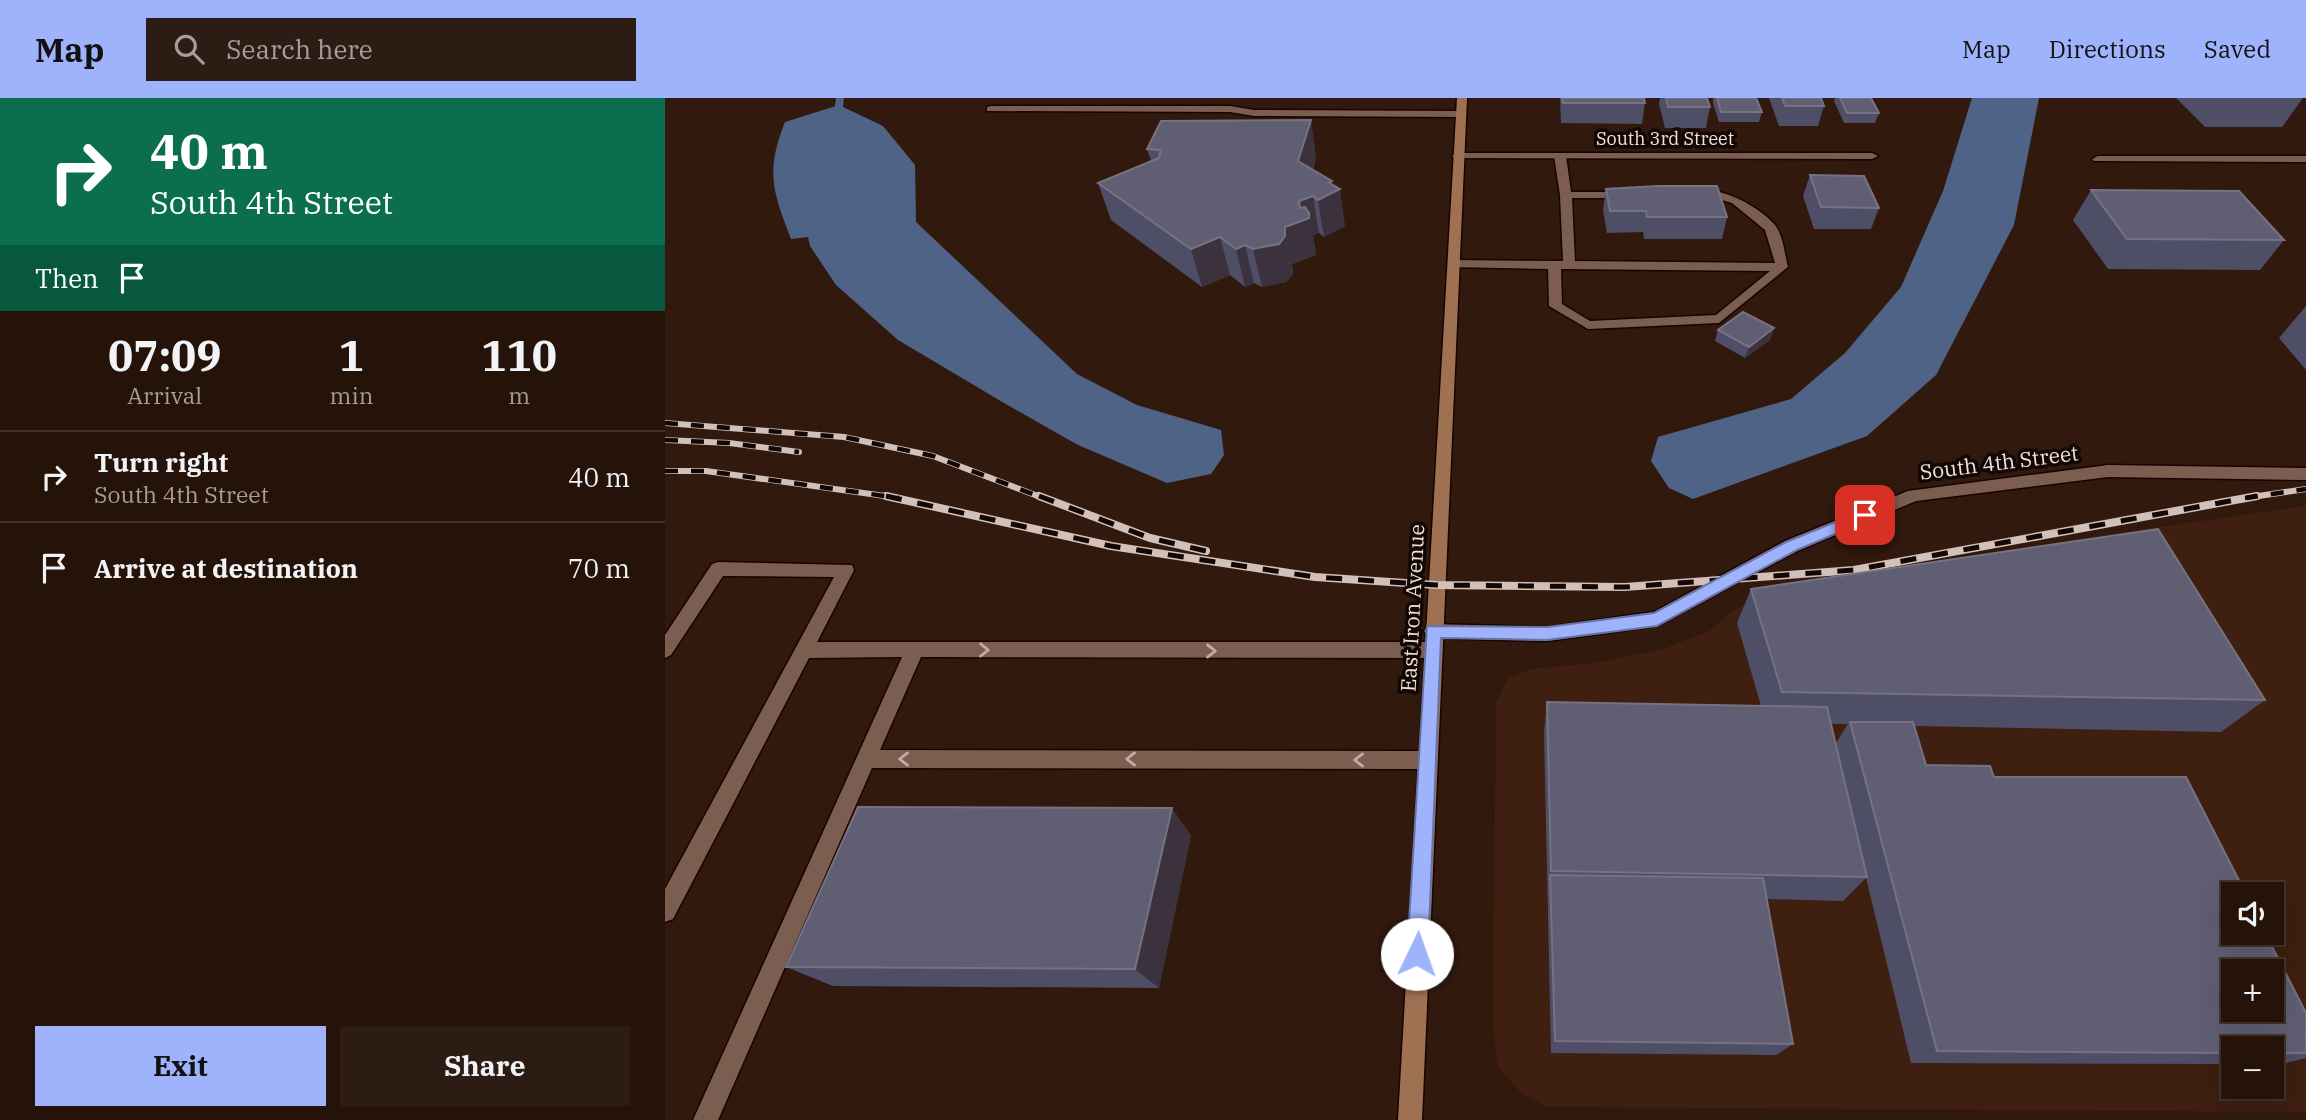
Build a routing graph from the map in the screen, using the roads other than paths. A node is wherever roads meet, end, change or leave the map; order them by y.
1 (999, 98) edge
2 (1233, 103) edge
3 (1461, 106) edge
4 (1458, 156) junction
5 (1560, 156) junction
6 (1872, 156) dead end
7 (2098, 159) dead end
8 (2306, 159) edge
9 (1566, 195) junction
10 (1648, 195) edge
11 (1689, 195) edge
12 (1452, 264) junction
13 (1554, 264) junction
14 (1569, 265) junction
15 (1782, 267) junction
16 (2306, 474) edge
17 (1433, 631) junction
18 (915, 649) junction
19 (665, 650) edge
20 (803, 650) junction
21 (1432, 650) junction
22 (866, 760) junction
23 (1427, 760) junction
24 (665, 911) edge
25 (705, 1120) edge
26 (1409, 1120) edge

1 - 2 street
2 - 3 street
3 - 4 street, East Iron Avenue
4 - 5 street, South 3rd Street
4 - 12 street, East Iron Avenue
5 - 6 street, South 3rd Street
5 - 9 street
7 - 8 street
9 - 10 street
9 - 14 street
11 - 15 street
12 - 13 street
12 - 17 street, East Iron Avenue
13 - 14 street
13 - 15 street
14 - 15 street
16 - 17 street, South 4th Street
17 - 21 street, East Iron Avenue
18 - 20 street
18 -> 21 street
18 - 22 street
19 - 20 street
20 - 24 street
21 - 23 street, East Iron Avenue
23 -> 22 street
22 - 25 street
23 - 26 street, East Iron Avenue

